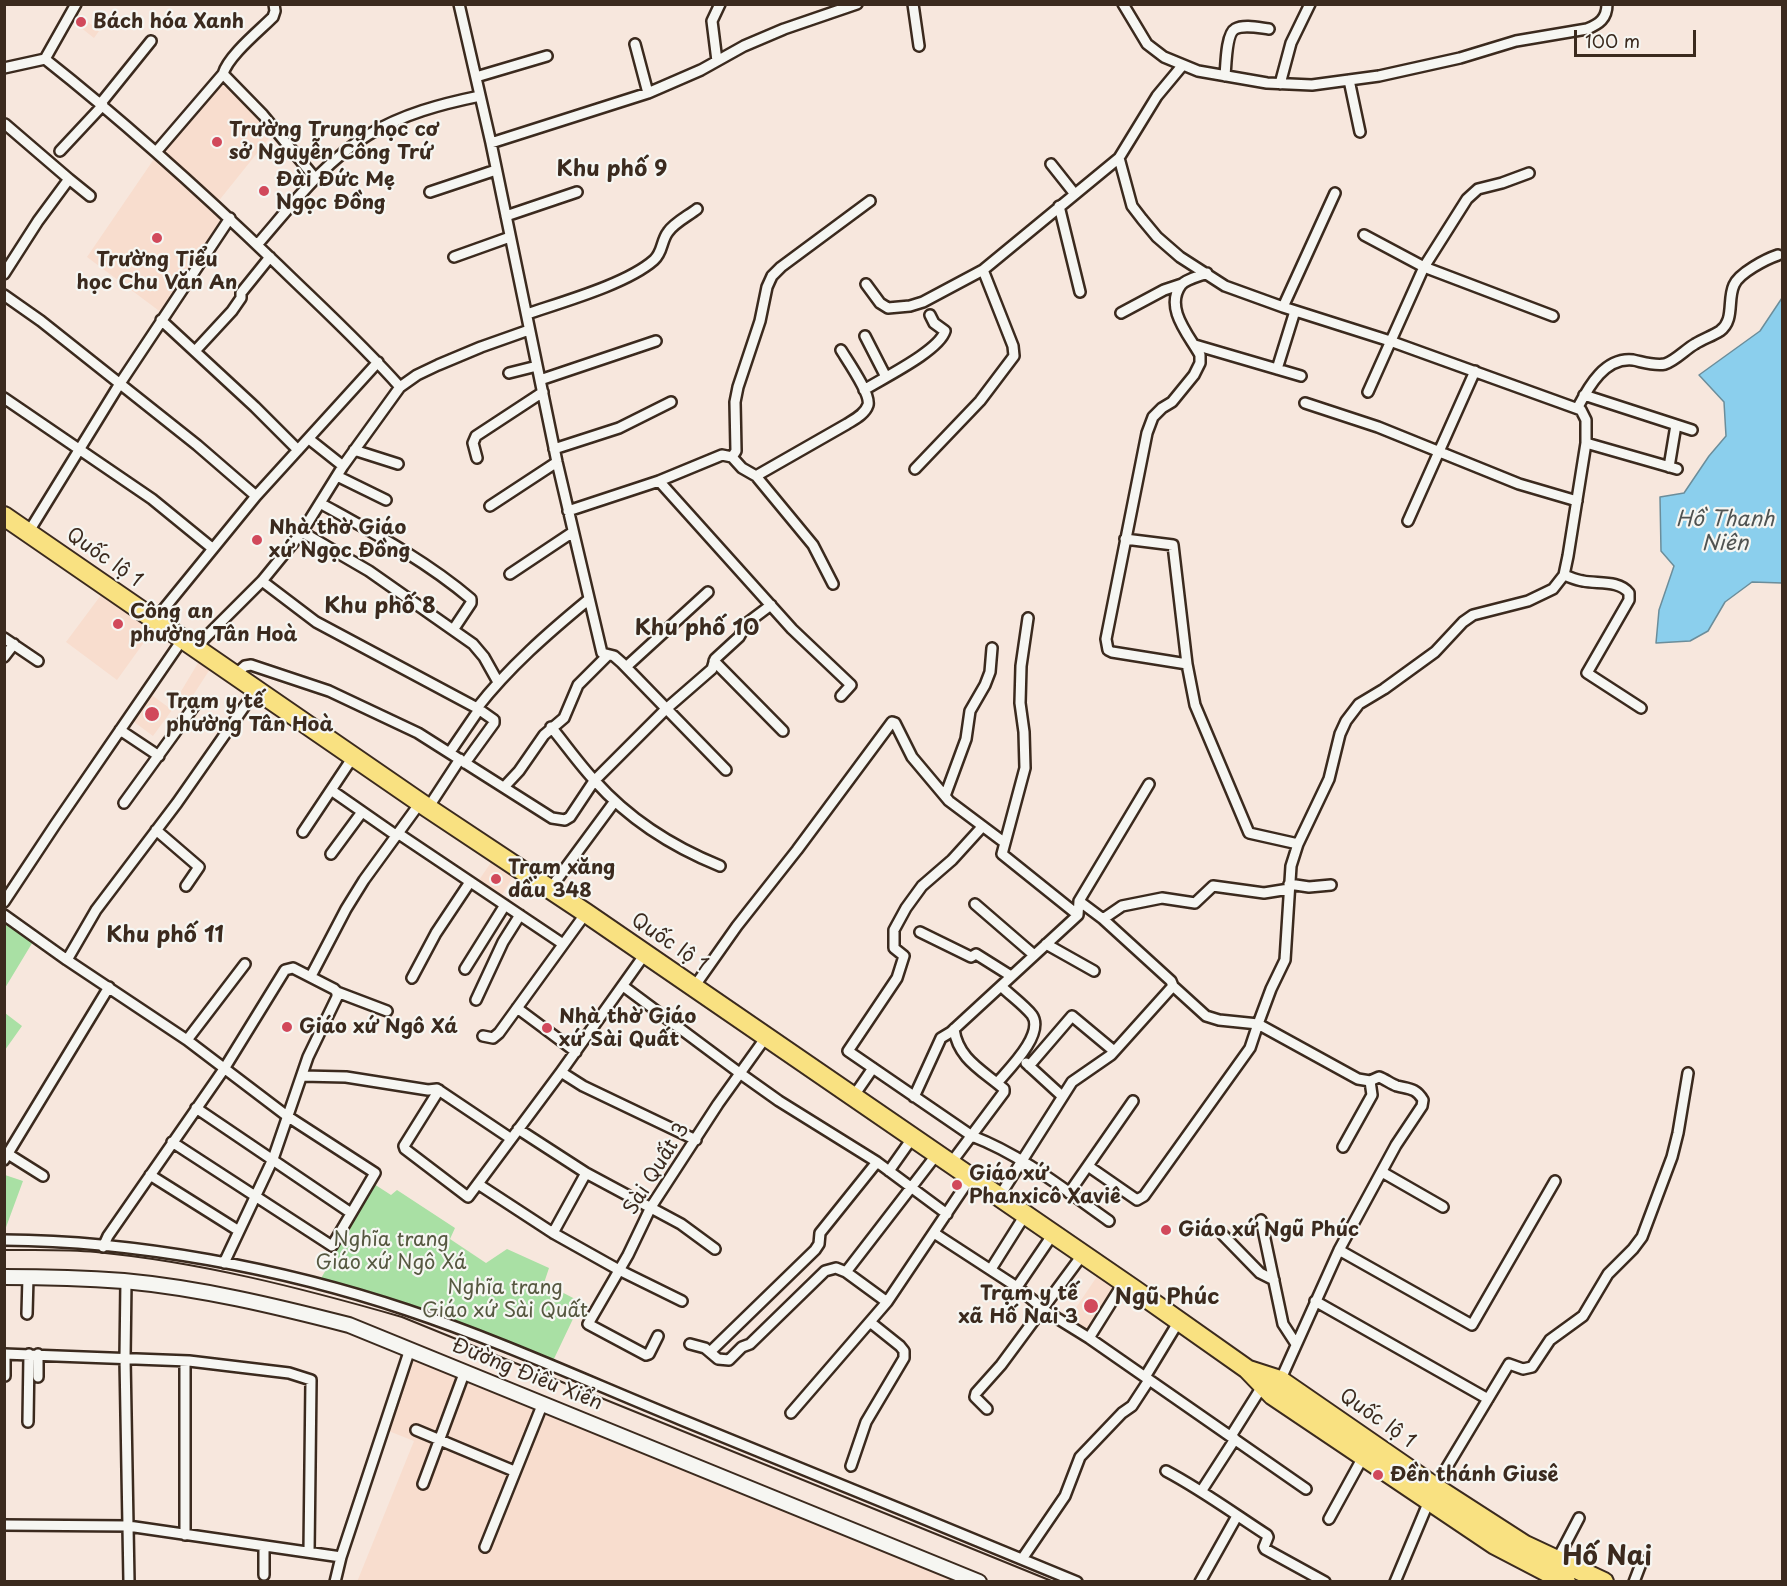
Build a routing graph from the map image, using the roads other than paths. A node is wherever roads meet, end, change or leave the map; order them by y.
1 (76, 4) edge
2 (274, 4) edge
3 (720, 4) edge
4 (913, 4) edge
5 (1123, 4) edge
6 (1310, 4) edge
7 (1607, 4) edge
8 (462, 5) edge
9 (851, 6) edge
10 (1269, 29) dead end
11 (151, 41) dead end
12 (635, 44) dead end
13 (919, 46) dead end
14 (547, 56) dead end
15 (45, 59) junction
16 (717, 61) junction
17 (1182, 66) junction
18 (4, 68) edge
19 (223, 74) junction
20 (1225, 76) junction
21 (476, 77) junction
22 (1349, 80) junction
23 (1280, 84) junction
24 (648, 93) junction
25 (480, 96) junction
26 (102, 104) junction
27 (5, 123) edge
28 (1360, 132) dead end
29 (491, 143) junction
30 (60, 151) dead end
31 (156, 152) junction
32 (1119, 158) junction
33 (1051, 164) dead end
34 (496, 170) junction
35 (1529, 173) dead end
36 (315, 178) junction
37 (69, 179) junction
38 (430, 192) dead end
39 (577, 192) dead end
40 (1074, 193) junction
41 (1335, 193) dead end
42 (90, 196) dead end
43 (870, 201) dead end
44 (1059, 206) junction
45 (697, 209) dead end
46 (506, 216) junction
47 (230, 218) junction
48 (1364, 235) dead end
49 (510, 237) junction
50 (257, 245) junction
51 (1778, 255) dead end
52 (270, 257) junction
53 (454, 257) dead end
54 (1424, 267) junction
55 (983, 270) junction
56 (1207, 273) junction
57 (4, 274) edge
58 (866, 284) dead end
59 (1182, 284) junction
60 (1080, 292) dead end
61 (6, 299) edge
62 (1283, 307) junction
63 (1295, 311) junction
64 (1121, 313) dead end
65 (527, 314) junction
66 (930, 315) dead end
67 (1553, 316) dead end
68 (161, 320) junction
69 (529, 330) junction
70 (865, 336) dead end
71 (656, 341) dead end
72 (1390, 341) junction
73 (1195, 345) junction
74 (841, 350) dead end
75 (195, 351) junction
76 (378, 362) junction
77 (537, 366) junction
78 (1277, 369) junction
79 (1475, 371) junction
80 (509, 373) dead end
81 (1301, 376) dead end
82 (886, 377) junction
83 (540, 380) junction
84 (119, 384) junction
85 (400, 387) junction
86 (864, 390) junction
87 (543, 392) junction
88 (1368, 392) dead end
89 (1584, 395) junction
90 (4, 398) edge
91 (671, 402) dead end
92 (1305, 403) dead end
93 (1578, 407) junction
94 (1676, 425) junction
95 (1692, 430) dead end
96 (309, 439) junction
97 (1586, 443) junction
98 (78, 449) junction
99 (554, 449) junction
100 (298, 450) junction
101 (354, 450) junction
102 (1438, 450) junction
103 (732, 457) junction
104 (477, 458) dead end
105 (557, 462) junction
106 (398, 464) dead end
107 (343, 465) junction
108 (915, 469) dead end
109 (337, 476) junction
110 (756, 476) junction
111 (659, 481) junction
112 (256, 496) junction
113 (386, 500) dead end
114 (1577, 501) junction
115 (320, 503) junction
116 (490, 506) dead end
117 (568, 511) junction
118 (4, 516) edge
119 (1408, 521) dead end
120 (302, 532) junction
121 (573, 532) junction
122 (28, 533) junction
123 (1125, 539) junction
124 (212, 548) junction
125 (510, 574) dead end
126 (1564, 575) junction
127 (262, 581) junction
128 (833, 584) dead end
129 (708, 592) dead end
130 (588, 600) junction
131 (771, 605) junction
132 (1028, 618) dead end
133 (154, 621) junction
134 (453, 630) junction
135 (4, 638) edge
136 (14, 644) junction
137 (188, 644) junction
138 (992, 648) dead end
139 (608, 655) junction
140 (4, 657) edge
141 (38, 661) dead end
142 (714, 661) junction
143 (1187, 664) junction
144 (626, 666) junction
145 (235, 675) junction
146 (498, 682) junction
147 (256, 690) junction
148 (841, 696) dead end
149 (195, 705) dead end
150 (1641, 708) dead end
151 (666, 709) junction
152 (477, 711) junction
153 (551, 727) junction
154 (120, 730) junction
155 (783, 731) dead end
156 (450, 752) junction
157 (159, 756) junction
158 (353, 757) junction
159 (462, 761) junction
160 (726, 770) dead end
161 (594, 781) junction
162 (1149, 784) dead end
163 (505, 786) junction
164 (331, 790) junction
165 (945, 796) junction
166 (615, 801) junction
167 (124, 804) dead end
168 (424, 806) junction
169 (362, 812) junction
170 (982, 827) junction
171 (156, 830) junction
172 (303, 832) dead end
173 (398, 835) junction
174 (1005, 843) junction
175 (1298, 844) junction
176 (331, 854) dead end
177 (720, 866) dead end
178 (470, 882) junction
179 (1331, 885) dead end
180 (186, 886) dead end
181 (1289, 886) junction
182 (550, 889) junction
183 (1079, 901) junction
184 (4, 902) edge
185 (975, 904) dead end
186 (505, 905) junction
187 (586, 913) junction
188 (4, 915) edge
189 (520, 915) junction
190 (1077, 915) junction
191 (1103, 919) junction
192 (920, 932) dead end
193 (563, 944) junction
194 (1046, 944) junction
195 (645, 954) junction
196 (1034, 955) junction
197 (67, 960) junction
198 (245, 964) dead end
199 (465, 969) dead end
200 (1094, 971) dead end
201 (311, 976) junction
202 (1011, 976) junction
203 (412, 978) dead end
204 (623, 986) junction
205 (1000, 986) junction
206 (1173, 986) junction
207 (109, 987) junction
208 (694, 987) junction
209 (337, 992) junction
210 (476, 1000) dead end
211 (517, 1008) junction
212 (387, 1011) dead end
213 (1258, 1024) junction
214 (954, 1029) junction
215 (483, 1036) dead end
216 (766, 1037) junction
217 (187, 1040) junction
218 (1029, 1042) junction
219 (576, 1052) junction
220 (1041, 1052) junction
221 (1114, 1052) junction
222 (1019, 1056) junction
223 (1029, 1066) junction
224 (873, 1068) junction
225 (224, 1069) junction
226 (561, 1072) junction
227 (741, 1074) junction
228 (1688, 1074) dead end
229 (302, 1076) junction
230 (1370, 1081) junction
231 (997, 1083) junction
232 (439, 1090) junction
233 (853, 1096) junction
234 (1062, 1096) junction
235 (914, 1097) junction
236 (1133, 1101) dead end
237 (196, 1108) junction
238 (287, 1116) junction
239 (518, 1129) junction
240 (972, 1136) junction
241 (913, 1137) junction
242 (510, 1138) junction
243 (696, 1140) junction
244 (172, 1142) junction
245 (1342, 1147) dead end
246 (6, 1157) edge
247 (273, 1159) junction
248 (944, 1159) junction
249 (1021, 1161) junction
250 (877, 1162) junction
251 (1088, 1166) junction
252 (889, 1171) junction
253 (1382, 1172) junction
254 (586, 1173) junction
255 (150, 1175) junction
256 (43, 1176) dead end
257 (971, 1178) junction
258 (1555, 1181) dead end
259 (478, 1184) junction
260 (912, 1188) junction
261 (1069, 1193) junction
262 (256, 1196) junction
263 (999, 1197) junction
264 (651, 1207) junction
265 (1443, 1207) dead end
266 (351, 1213) junction
267 (947, 1214) junction
268 (1025, 1215) junction
269 (1261, 1220) dead end
270 (1109, 1221) dead end
271 (239, 1231) junction
272 (554, 1233) junction
273 (934, 1233) junction
274 (1053, 1234) junction
275 (1223, 1235) dead end
276 (4, 1240) edge
277 (103, 1247) junction
278 (715, 1249) dead end
279 (1339, 1250) junction
280 (1083, 1254) junction
281 (224, 1263) junction
282 (991, 1269) junction
283 (619, 1270) junction
284 (846, 1272) junction
285 (4, 1276) edge
286 (28, 1277) junction
287 (1274, 1280) junction
288 (126, 1281) junction
289 (1124, 1282) junction
290 (1017, 1287) junction
291 (682, 1301) dead end
292 (1315, 1301) junction
293 (887, 1302) junction
294 (1042, 1308) junction
295 (27, 1314) dead end
296 (1179, 1321) junction
297 (870, 1322) junction
298 (658, 1336) dead end
299 (1089, 1338) junction
300 (690, 1344) dead end
301 (1296, 1344) junction
302 (410, 1349) junction
303 (710, 1352) junction
304 (5, 1354) edge
305 (33, 1354) junction
306 (125, 1358) junction
307 (185, 1361) junction
308 (465, 1371) junction
309 (4, 1376) edge
310 (38, 1377) dead end
311 (1147, 1379) junction
312 (1271, 1384) junction
313 (1488, 1400) junction
314 (543, 1403) junction
315 (987, 1409) dead end
316 (791, 1413) dead end
317 (28, 1422) dead end
318 (416, 1430) dead end
319 (1233, 1438) junction
320 (440, 1439) junction
321 (1363, 1457) junction
322 (851, 1467) dead end
323 (514, 1471) junction
324 (1166, 1471) dead end
325 (423, 1484) dead end
326 (1306, 1489) dead end
327 (1202, 1490) junction
328 (1432, 1494) junction
329 (1238, 1516) junction
330 (1579, 1518) dead end
331 (1329, 1519) dead end
332 (4, 1525) edge
333 (128, 1526) junction
334 (185, 1534) junction
335 (264, 1546) junction
336 (485, 1547) dead end
337 (309, 1552) junction
338 (341, 1557) junction
339 (1022, 1559) junction
340 (1557, 1560) junction
341 (1642, 1561) dead end
342 (264, 1575) dead end
343 (129, 1581) edge
344 (334, 1581) edge
345 (979, 1581) edge
346 (1077, 1581) edge
347 (1200, 1581) edge
348 (1325, 1581) edge
349 (1395, 1581) edge
350 (1566, 1581) edge
351 (1604, 1581) edge
352 (1634, 1581) edge

1 - 15 street
2 - 19 street
3 - 16 street
4 - 13 street
5 - 17 street
6 - 23 street
7 - 22 street
8 - 21 street
9 - 16 street
10 - 20 street
11 - 26 street
12 - 24 street
14 - 21 street
15 - 18 street
15 - 26 street
16 - 24 street
17 - 20 street
17 - 32 street
19 - 31 street
19 - 36 street
20 - 23 street
21 - 25 street
22 - 23 street
22 - 28 street
24 - 29 street
25 - 29 street
25 - 36 street
26 - 30 street
26 - 31 street
27 - 37 street
29 - 34 street
31 - 47 street
32 - 40 street
32 - 56 street
33 - 40 street
34 - 38 street
34 - 46 street
35 - 54 street
36 - 50 street
37 - 42 street
37 - 57 street
39 - 46 street
40 - 44 street
41 - 62 street
43 - 103 street
44 - 55 street
44 - 60 street
45 - 65 street
46 - 49 street
47 - 50 street
47 - 68 street
48 - 54 street
49 - 53 street
49 - 65 street
50 - 52 street
51 - 89 street
52 - 75 street
52 - 76 street
54 - 67 street
54 - 72 street
55 - 58 street
55 - 108 street
56 - 59 street
56 - 62 street
59 - 64 street
59 - 73 street
61 - 84 street
62 - 63 street
63 - 72 street
63 - 78 street
65 - 69 street
66 - 82 street
68 - 75 street
68 - 84 street
69 - 77 street
69 - 85 street
70 - 82 street
71 - 83 street
72 - 79 street
72 - 88 street
73 - 78 street
73 - 123 street
74 - 86 street
75 - 100 street
76 - 85 street
76 - 96 street
77 - 80 street
77 - 83 street
78 - 81 street
79 - 93 street
79 - 102 street
82 - 86 street
83 - 87 street
84 - 98 street
84 - 112 street
85 - 101 street
86 - 110 street
87 - 99 street
87 - 104 street
89 - 93 street
89 - 94 street
90 - 98 street
91 - 99 street
92 - 102 street
93 - 97 street
94 - 95 street
94 - 97 street
96 - 100 street
96 - 107 street
97 - 114 street
98 - 122 street
98 - 124 street
99 - 105 street
100 - 112 street
101 - 106 street
101 - 107 street
102 - 114 street
102 - 119 street
103 - 110 street
103 - 111 street
105 - 116 street
105 - 117 street
107 - 109 street
109 - 113 street
109 - 115 street
110 - 128 street
111 - 117 street
111 - 131 street
112 - 124 street
114 - 126 street
115 - 120 street
115 - 134 street
117 - 121 street
118 - 122 highway, Quốc lộ 1
120 - 127 street
120 - 134 street
121 - 125 street
121 - 130 street
122 - 133 highway, Quốc lộ 1
123 - 143 street
123 - 143 street
124 - 133 street
126 - 150 street
126 - 175 street
127 - 137 street
127 - 152 street
129 - 144 street
130 - 139 street
130 - 146 street
131 - 142 street
131 - 148 street
132 - 174 street
133 - 137 highway, Quốc lộ 1
134 - 146 street
135 - 136 street
136 - 140 street
136 - 141 street
137 - 145 highway, Quốc lộ 1
137 - 154 street
138 - 165 street
139 - 144 street
139 - 153 street
142 - 151 street
142 - 155 street
143 - 175 street
144 - 151 street
145 - 147 highway, Quốc lộ 1
145 - 156 street
146 - 152 street
147 - 158 highway, Quốc lộ 1
147 - 171 street
149 - 157 street
151 - 160 street
151 - 161 street
152 - 156 street
152 - 159 street
153 - 161 street
153 - 163 street
154 - 157 street
154 - 184 street
156 - 159 street
157 - 167 street
158 - 164 street
158 - 168 highway, Quốc lộ 1
159 - 163 street
159 - 168 street
161 - 163 street
161 - 166 street
162 - 183 street
164 - 169 street
164 - 172 street
165 - 170 street
165 - 208 street
166 - 177 street
166 - 182 street
168 - 173 street
168 - 182 highway, Quốc lộ 1
169 - 173 street
169 - 176 street
170 - 174 street
170 - 224 street
171 - 180 street
171 - 197 street
173 - 178 street
173 - 201 street
174 - 190 street
175 - 181 street
178 - 186 street
178 - 203 street
179 - 181 street
181 - 191 street
181 - 213 street
182 - 187 highway, Quốc lộ 1
183 - 190 street
183 - 191 street
185 - 196 street
186 - 189 street
186 - 199 street
187 - 193 street
187 - 195 highway, Quốc lộ 1
188 - 197 street
189 - 193 street
189 - 210 street
190 - 194 street
191 - 206 street
192 - 202 street
193 - 211 street
194 - 196 street
194 - 200 street
195 - 204 street
195 - 208 highway, Quốc lộ 1
196 - 202 street
197 - 207 street
198 - 217 street
201 - 209 street
201 - 225 street
202 - 205 street
204 - 219 street
204 - 227 street
205 - 214 street
205 - 218 street
206 - 213 street
206 - 221 street
207 - 217 street
207 - 246 street
208 - 216 highway, Quốc lộ 1
209 - 212 street
209 - 229 street
211 - 215 street
211 - 219 street
213 - 230 street
213 - 251 street
214 - 231 street
214 - 235 street
216 - 227 street, Sài Quất 3
216 - 233 highway, Quốc lộ 1
217 - 225 street
218 - 220 street
218 - 222 street
219 - 226 street
220 - 221 street
220 - 223 street
221 - 234 street
222 - 223 street
222 - 231 street
223 - 234 street
224 - 233 street
224 - 235 street
225 - 237 street
225 - 238 street
226 - 239 street
226 - 243 street
227 - 243 street, Sài Quất 3
227 - 250 street
228 - 313 street
229 - 232 street
229 - 238 street
230 - 245 street
230 - 253 street
231 - 240 street
232 - 242 street
232 - 259 street
233 - 241 highway, Quốc lộ 1
234 - 249 street
235 - 240 street
236 - 251 street
237 - 244 street
237 - 247 street
238 - 247 street
238 - 266 street
239 - 242 street
239 - 254 street
240 - 248 street
240 - 249 street
241 - 248 highway, Quốc lộ 1
241 - 252 street
242 - 259 street
243 - 264 street, Sài Quất 3
244 - 255 street
244 - 262 street
246 - 256 street
247 - 262 street
247 - 266 street
248 - 257 highway, Quốc lộ 1
248 - 260 street
249 - 261 street
249 - 263 street
250 - 252 street
250 - 303 street
251 - 261 street
252 - 260 street
253 - 265 street
253 - 279 street
254 - 264 street
254 - 272 street
255 - 271 street
255 - 277 street
257 - 263 highway, Quốc lộ 1
257 - 267 street
258 - 279 street
259 - 272 street
260 - 267 street
260 - 284 street
261 - 270 street
262 - 266 street
262 - 271 street
263 - 268 highway, Quốc lộ 1
264 - 278 street
264 - 283 street, Sài Quất 3
267 - 273 street
268 - 274 highway, Quốc lộ 1
268 - 282 street
269 - 287 street
271 - 281 street
272 - 283 street
273 - 282 street
273 - 293 street
274 - 280 highway, Quốc lộ 1
274 - 290 street
275 - 287 street
276 - 277 street
277 - 281 street
279 - 292 street
280 - 289 highway, Quốc lộ 1
280 - 294 street
281 - 339 street
282 - 290 street
283 - 291 street
283 - 298 street, Sài Quất 3
284 - 293 street
284 - 303 street
285 - 286 street, Đường Điều Xiển
286 - 288 street, Đường Điều Xiển
286 - 295 street
287 - 301 street
288 - 302 street, Đường Điều Xiển
288 - 306 street
289 - 296 highway, Quốc lộ 1
289 - 299 street
290 - 294 street
292 - 301 street
292 - 313 street
293 - 297 street
294 - 299 street
294 - 315 street
296 - 311 street
296 - 312 highway, Quốc lộ 1
297 - 316 street
297 - 322 street
299 - 311 street
300 - 303 street
301 - 312 street
302 - 308 street, Đường Điều Xiển
302 - 338 street
304 - 305 street
304 - 309 street
305 - 306 street
305 - 310 street
305 - 317 street
306 - 307 street
306 - 333 street
307 - 334 street
307 - 337 street
308 - 314 street, Đường Điều Xiển
308 - 320 street
311 - 319 street
311 - 339 street
312 - 319 street
312 - 321 highway, Quốc lộ 1
312 - 328 highway, Quốc lộ 1
313 - 328 street
314 - 323 street
314 - 345 street, Đường Điều Xiển
318 - 320 street
319 - 326 street
319 - 327 street
320 - 323 street
320 - 325 street
321 - 328 highway, Quốc lộ 1
321 - 331 street
323 - 336 street
324 - 327 street
327 - 329 street
328 - 340 highway, Quốc lộ 1
328 - 349 street
328 - 350 highway, Quốc lộ 1
329 - 347 street
329 - 348 street
330 - 340 street
332 - 333 street
333 - 334 street
333 - 343 street
334 - 335 street
335 - 337 street
335 - 342 street
337 - 338 street
338 - 344 street
339 - 346 street
340 - 351 highway, Quốc lộ 1
341 - 352 street

